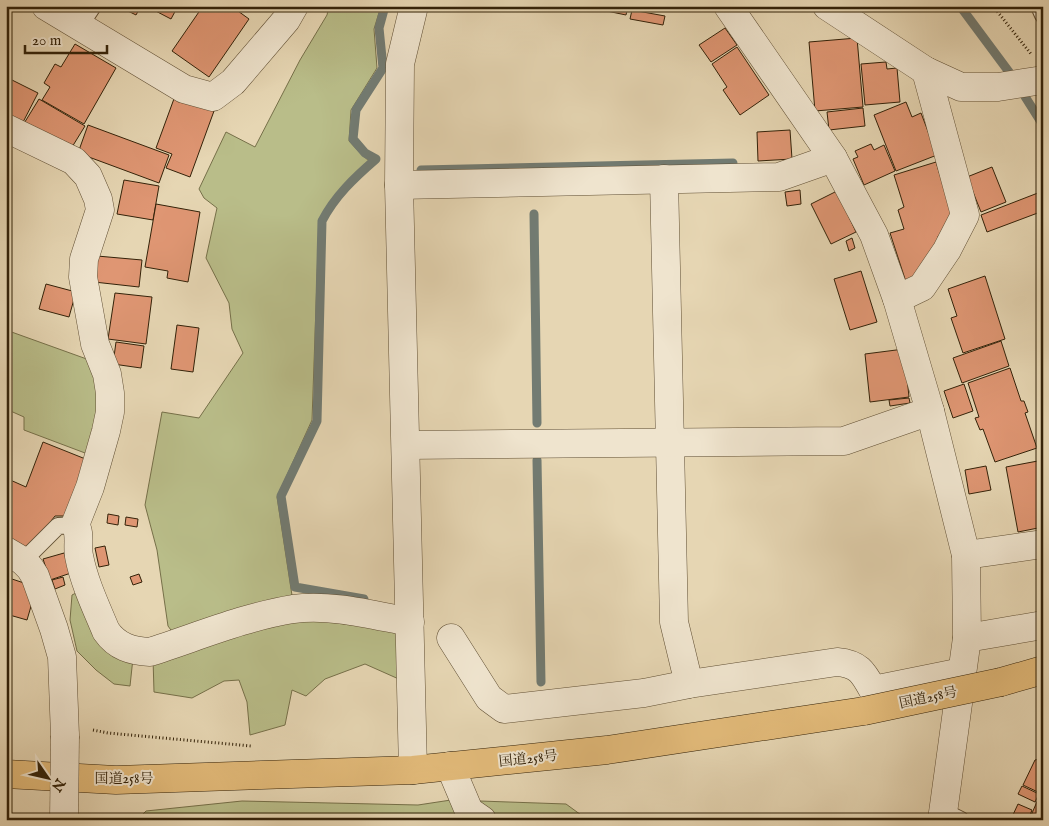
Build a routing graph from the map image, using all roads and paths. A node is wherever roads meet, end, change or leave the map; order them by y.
1 (46, 6) edge
2 (294, 6) edge
3 (414, 6) edge
4 (728, 6) edge
5 (827, 6) edge
6 (993, 6) edge
7 (1039, 6) edge
8 (1043, 15) edge
9 (86, 16) edge
10 (926, 71) junction
11 (1039, 74) edge
12 (6, 128) edge
13 (833, 158) junction
14 (664, 179) junction
15 (399, 185) junction
16 (897, 298) junction
17 (930, 411) junction
18 (671, 443) junction
19 (406, 446) junction
20 (75, 525) junction
21 (1043, 544) edge
22 (966, 555) junction
23 (14, 556) edge
24 (410, 622) junction
25 (1043, 625) edge
26 (451, 638) dead end
27 (968, 638) junction
28 (1043, 670) edge
29 (962, 672) junction
30 (689, 684) junction
31 (65, 727) junction
32 (253, 746) dead end
33 (450, 766) junction
34 (413, 770) junction
35 (6, 774) edge
36 (949, 817) edge
37 (64, 820) edge
38 (482, 820) edge

1 - 9 street
2 - 9 street
3 - 15 street
4 - 13 street
5 - 10 street
6 - 11 path
7 - 8 lane
10 - 11 street
10 - 16 street
12 - 20 street
13 - 14 street
13 - 16 street
14 - 15 street
14 - 18 street
15 - 19 street
16 - 17 street
17 - 18 street
17 - 22 street
18 - 19 street
18 - 30 street
19 - 24 street
20 - 23 lane
20 - 24 street
21 - 22 street
22 - 27 street
23 - 31 street
24 - 34 street
25 - 27 street
26 - 30 street
27 - 29 street
28 - 33 highway, 国道258号, bridge
29 - 30 street
29 - 36 street
31 - 32 path
31 - 37 street, bridge
33 - 34 highway, 国道258号
33 - 38 street
34 - 35 highway, 国道258号

